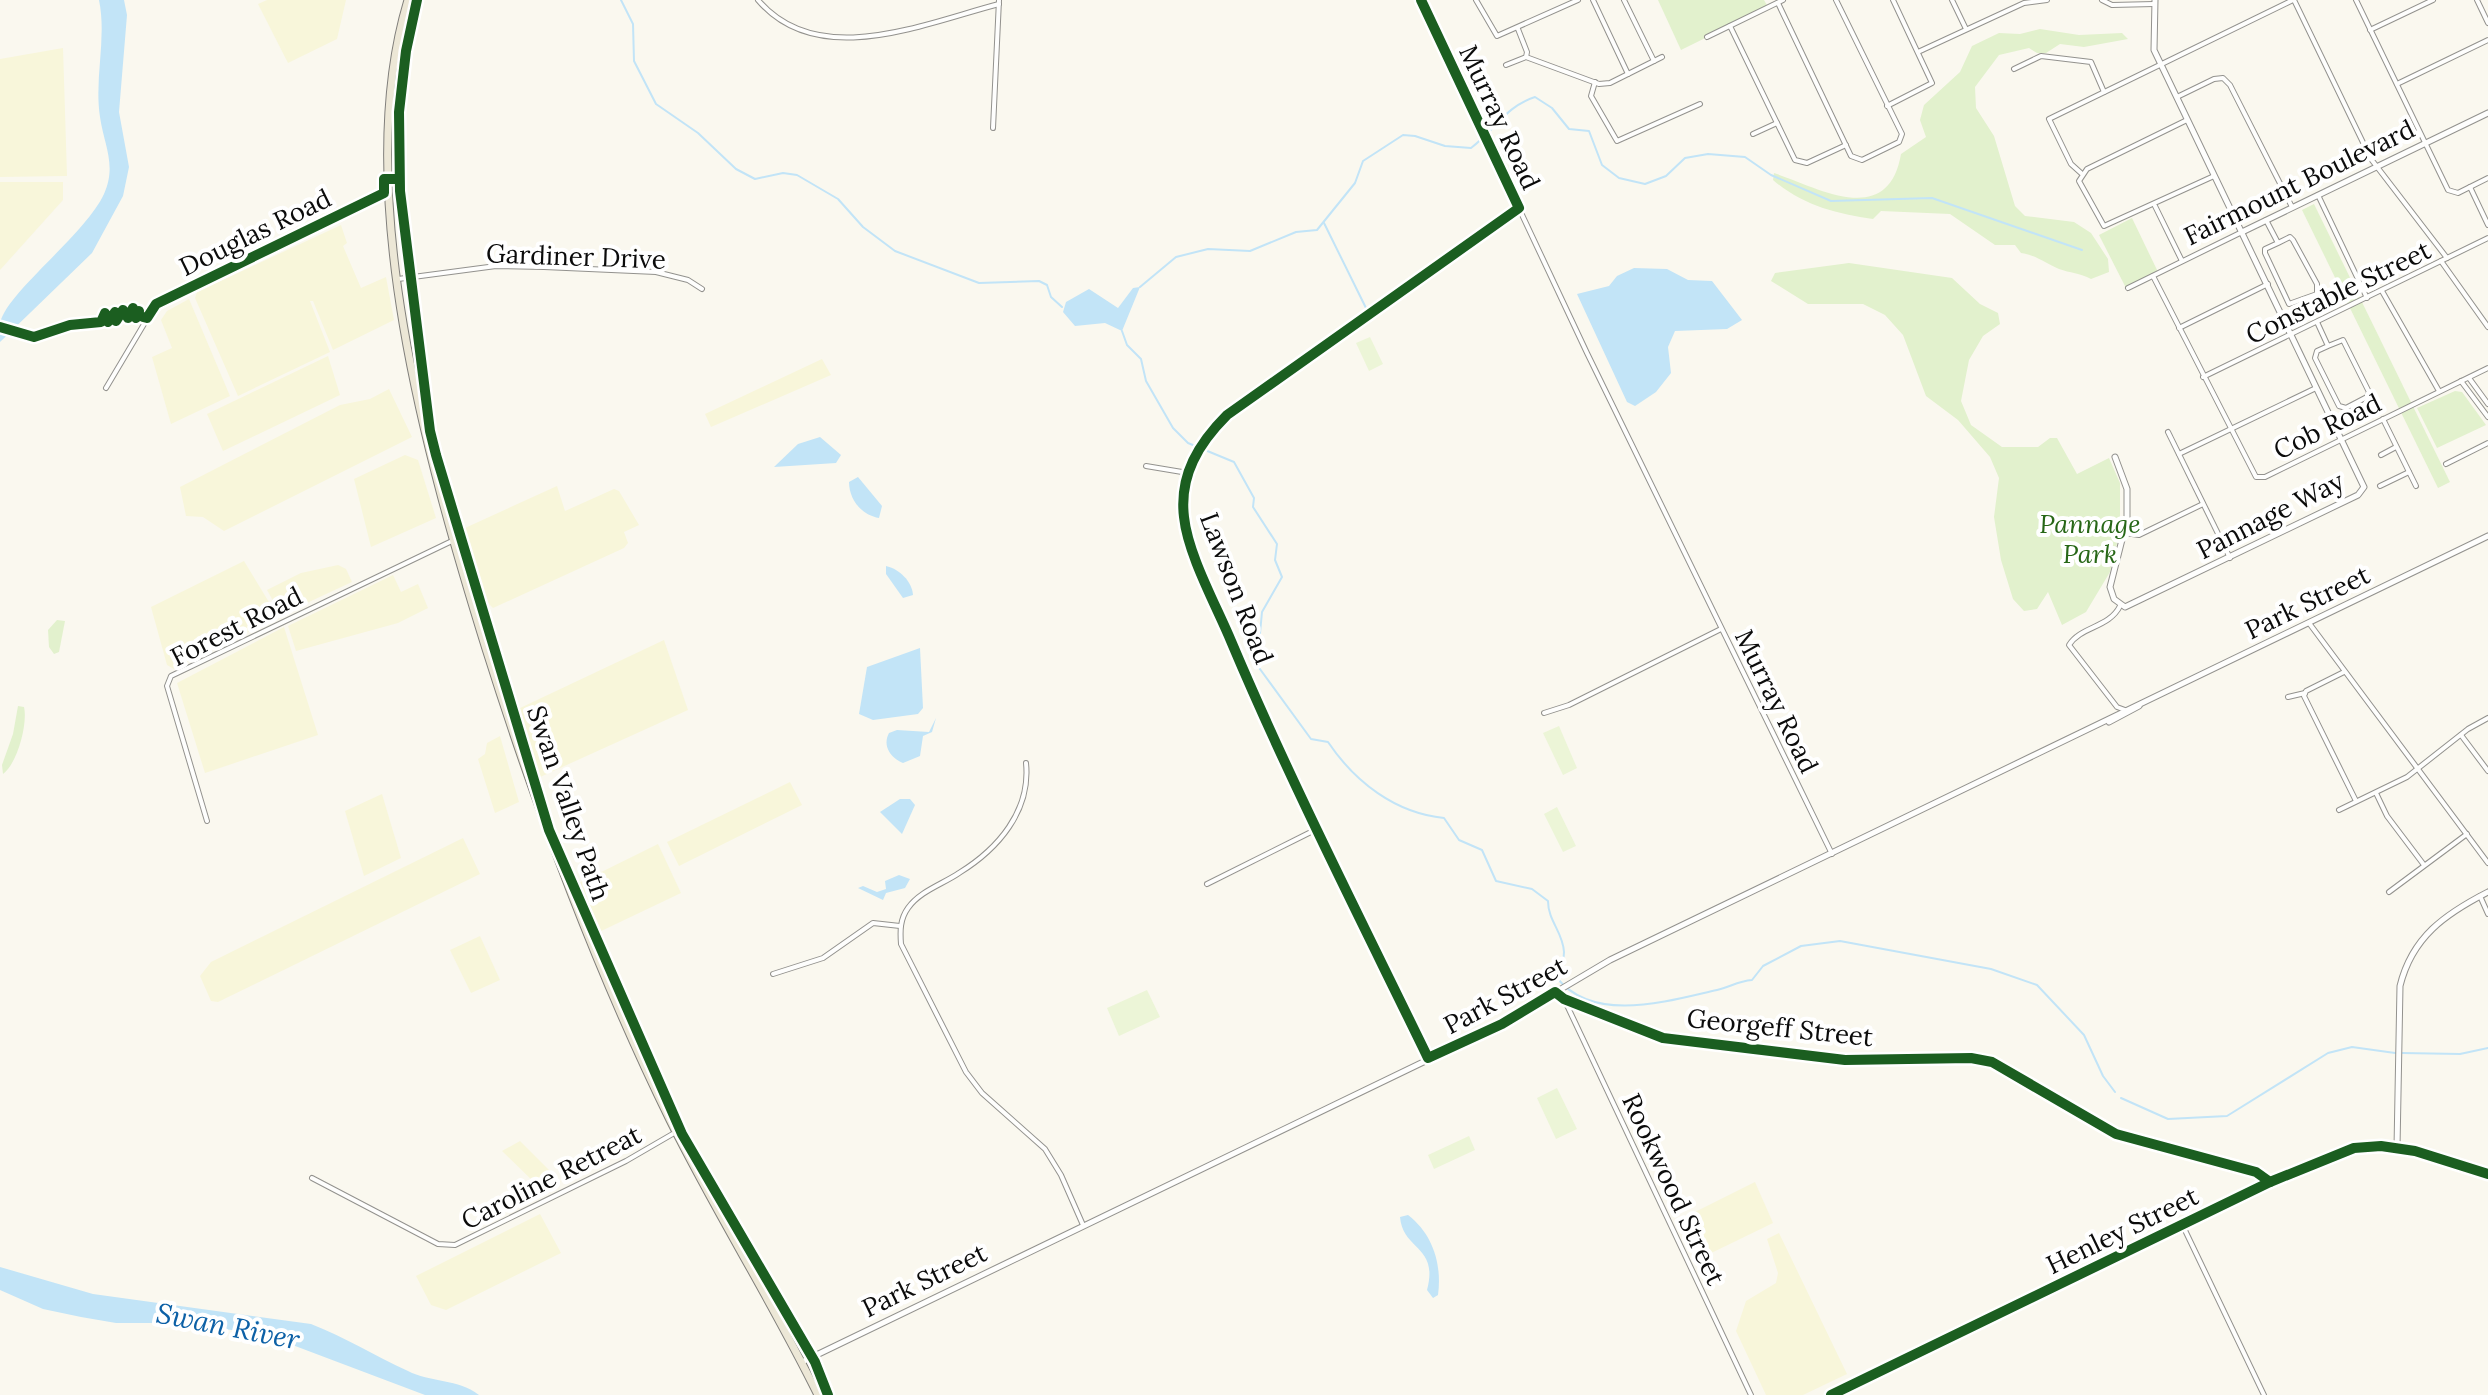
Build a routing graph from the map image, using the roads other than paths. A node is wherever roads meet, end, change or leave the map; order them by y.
1 (408, 0) edge
2 (758, 0) edge
3 (1421, 0) edge
4 (1476, 0) edge
5 (1578, 0) edge
6 (1593, 0) edge
7 (1624, 0) edge
8 (1836, 0) edge
9 (1893, 0) edge
10 (1952, 0) edge
11 (2047, 0) edge
12 (2102, 0) edge
13 (2293, 0) edge
14 (2356, 0) edge
15 (2433, 0) edge
16 (2477, 0) edge
17 (1781, 1) edge
18 (999, 2) edge
19 (2155, 2) edge
20 (2488, 21) edge
21 (1730, 26) junction
22 (1518, 29) junction
23 (1966, 29) junction
24 (2370, 30) junction
25 (1707, 37) dead end
26 (2488, 40) edge
27 (1918, 52) junction
28 (1526, 57) junction
29 (1662, 57) dead end
30 (1654, 61) junction
31 (1506, 65) dead end
32 (2160, 65) junction
33 (2014, 69) dead end
34 (1628, 74) junction
35 (1595, 82) junction
36 (2397, 84) junction
37 (2104, 92) junction
38 (2176, 97) junction
39 (1700, 104) dead end
40 (1887, 106) junction
41 (2488, 113) edge
42 (2187, 120) junction
43 (1777, 123) junction
44 (993, 128) dead end
45 (1753, 134) dead end
46 (2425, 143) junction
47 (1846, 145) junction
48 (2377, 165) junction
49 (2081, 173) junction
50 (2214, 176) junction
51 (2488, 178) edge
52 (2470, 187) junction
53 (389, 191) junction
54 (2318, 195) junction
55 (2155, 205) junction
56 (2292, 207) junction
57 (1519, 208) junction
58 (2266, 220) junction
59 (2488, 225) edge
60 (2242, 232) junction
61 (2488, 238) edge
62 (2278, 243) junction
63 (2444, 260) junction
64 (2182, 261) junction
65 (2153, 276) junction
66 (398, 279) junction
67 (2268, 284) junction
68 (2128, 288) dead end
69 (702, 289) dead end
70 (2382, 291) junction
71 (2367, 298) junction
72 (2317, 322) junction
73 (2488, 327) edge
74 (2179, 328) junction
75 (2292, 334) junction
76 (2328, 346) junction
77 (2488, 368) edge
78 (2203, 377) junction
79 (2469, 378) junction
80 (2461, 381) junction
81 (2318, 387) junction
82 (106, 388) dead end
83 (2439, 391) junction
84 (2488, 404) edge
85 (2488, 417) edge
86 (2383, 419) junction
87 (2229, 430) junction
88 (2168, 432) dead end
89 (2343, 438) junction
90 (2488, 443) edge
91 (2396, 447) junction
92 (2179, 454) junction
93 (2381, 455) dead end
94 (2115, 457) dead end
95 (2446, 464) dead end
96 (1146, 466) dead end
97 (2409, 472) junction
98 (1188, 473) junction
99 (2380, 486) dead end
100 (2416, 486) dead end
101 (2203, 504) junction
102 (2125, 533) junction
103 (2488, 536) edge
104 (452, 541) junction
105 (2230, 558) junction
106 (2120, 606) junction
107 (2309, 623) junction
108 (1721, 629) junction
109 (2345, 671) junction
110 (2305, 693) junction
111 (2288, 697) dead end
112 (2143, 703) junction
113 (2125, 710) junction
114 (1544, 713) dead end
115 (2488, 718) edge
116 (2097, 726) junction
117 (2461, 735) junction
118 (1026, 763) dead end
119 (2418, 768) junction
120 (2488, 771) edge
121 (2376, 793) junction
122 (2356, 801) junction
123 (2339, 810) dead end
124 (207, 821) dead end
125 (1317, 829) junction
126 (2467, 834) junction
127 (1832, 854) junction
128 (2488, 863) edge
129 (2424, 865) junction
130 (1207, 884) dead end
131 (2389, 892) dead end
132 (2488, 892) edge
133 (2480, 896) junction
134 (2488, 914) edge
135 (900, 926) junction
136 (773, 974) dead end
137 (1555, 992) junction
138 (1564, 999) junction
139 (1428, 1058) junction
140 (676, 1132) junction
141 (2397, 1148) junction
142 (2488, 1174) edge
143 (312, 1178) dead end
144 (2270, 1182) junction
145 (2182, 1224) junction
146 (1083, 1225) junction
147 (802, 1362) junction
148 (818, 1395) edge
149 (1751, 1395) edge
150 (1831, 1395) edge
151 (2264, 1395) edge

1 - 53 main road
2 - 18 street
3 - 57 street, Murray Road
4 - 22 street
5 - 22 street
6 - 34 street
7 - 30 street
8 - 40 street
9 - 27 street
10 - 23 street
11 - 23 street
12 - 19 street
13 - 32 street
13 - 48 street
14 - 24 street
15 - 24 street
16 - 20 street
17 - 21 street
17 - 47 street
18 - 44 street
19 - 32 street, Pannage Way
21 - 25 street
21 - 43 street
22 - 28 street
23 - 27 street
24 - 36 street
26 - 36 street
27 - 40 street
28 - 31 street
28 - 35 street
29 - 30 street
30 - 34 street
32 - 37 street
32 - 38 street, Pannage Way
33 - 37 street
34 - 35 street
35 - 39 street
36 - 46 street
37 - 49 street
38 - 42 street, Pannage Way
38 - 56 street
40 - 47 street
41 - 46 street, Fairmount Boulevard
42 - 49 street
42 - 50 street, Pannage Way
43 - 45 street
43 - 47 street
46 - 48 street, Fairmount Boulevard
46 - 52 street
48 - 54 street, Fairmount Boulevard
48 - 63 street
49 - 55 street
50 - 55 street
50 - 60 street, Pannage Way
51 - 52 street
52 - 59 street
53 - 66 main road
53 - 82 street, Douglas Road
54 - 56 street, Fairmount Boulevard
54 - 71 street
55 - 64 street
56 - 58 street, Fairmount Boulevard
57 - 98 street, Lawson Road
57 - 108 street, Murray Road
58 - 60 street, Fairmount Boulevard
58 - 62 street
60 - 64 street, Fairmount Boulevard
60 - 67 street, Pannage Way
61 - 63 street, Constable Street
62 - 62 street
63 - 70 street, Constable Street
63 - 73 street
64 - 65 street, Fairmount Boulevard
65 - 68 street, Fairmount Boulevard
65 - 74 street, Cob Road
66 - 69 street, Gardiner Drive
66 - 104 main road
67 - 74 street
67 - 75 street, Pannage Way
70 - 71 street, Constable Street
70 - 83 street
71 - 72 street, Constable Street
72 - 75 street, Constable Street
72 - 76 street
74 - 78 street, Cob Road
75 - 78 street, Constable Street
75 - 81 street, Pannage Way
76 - 76 street
77 - 79 street, Cob Road
78 - 87 street, Cob Road
79 - 80 street, Cob Road
79 - 84 street
80 - 83 street, Cob Road
80 - 85 street
81 - 87 street
81 - 89 street, Pannage Way
83 - 86 street, Cob Road
86 - 89 street, Cob Road
86 - 91 street
87 - 89 street, Cob Road
87 - 92 street
88 - 92 street
89 - 105 street, Pannage Way
90 - 95 street
91 - 93 street
91 - 97 street
92 - 101 street
94 - 102 street
96 - 98 street
97 - 99 street
97 - 100 street
98 - 125 street, Lawson Road
101 - 102 street
101 - 105 street
102 - 106 street
103 - 107 street, Park Street
104 - 124 street, Forest Road
104 - 140 main road
105 - 106 street, Pannage Way
106 - 113 street
107 - 109 street
107 - 112 street, Park Street
108 - 114 street
108 - 127 street, Murray Road
109 - 110 street
109 - 119 street
110 - 111 street
110 - 122 street
112 - 113 street, Park Street
112 - 116 street, Park Street
113 - 116 street, Park Street
115 - 117 street
116 - 127 street, Park Street
117 - 119 street
117 - 120 street
118 - 135 street
119 - 121 street
119 - 126 street
121 - 122 street
121 - 129 street
122 - 123 street
125 - 130 street
125 - 139 street, Lawson Road
126 - 128 street
126 - 129 street
127 - 137 street, Park Street
129 - 131 street
132 - 133 street
133 - 134 street
133 - 141 street
135 - 136 street
135 - 146 street
137 - 138 street, Georgeff Street
137 - 139 street, Park Street
138 - 144 street, Georgeff Street
138 - 149 street, Rookwood Street
139 - 146 street, Park Street
140 - 143 street, Caroline Retreat
140 - 147 main road
141 - 142 street, Henley Street
141 - 144 street, Henley Street
144 - 145 street, Henley Street
145 - 150 street, Henley Street
145 - 151 street
146 - 147 street, Park Street
147 - 148 main road

